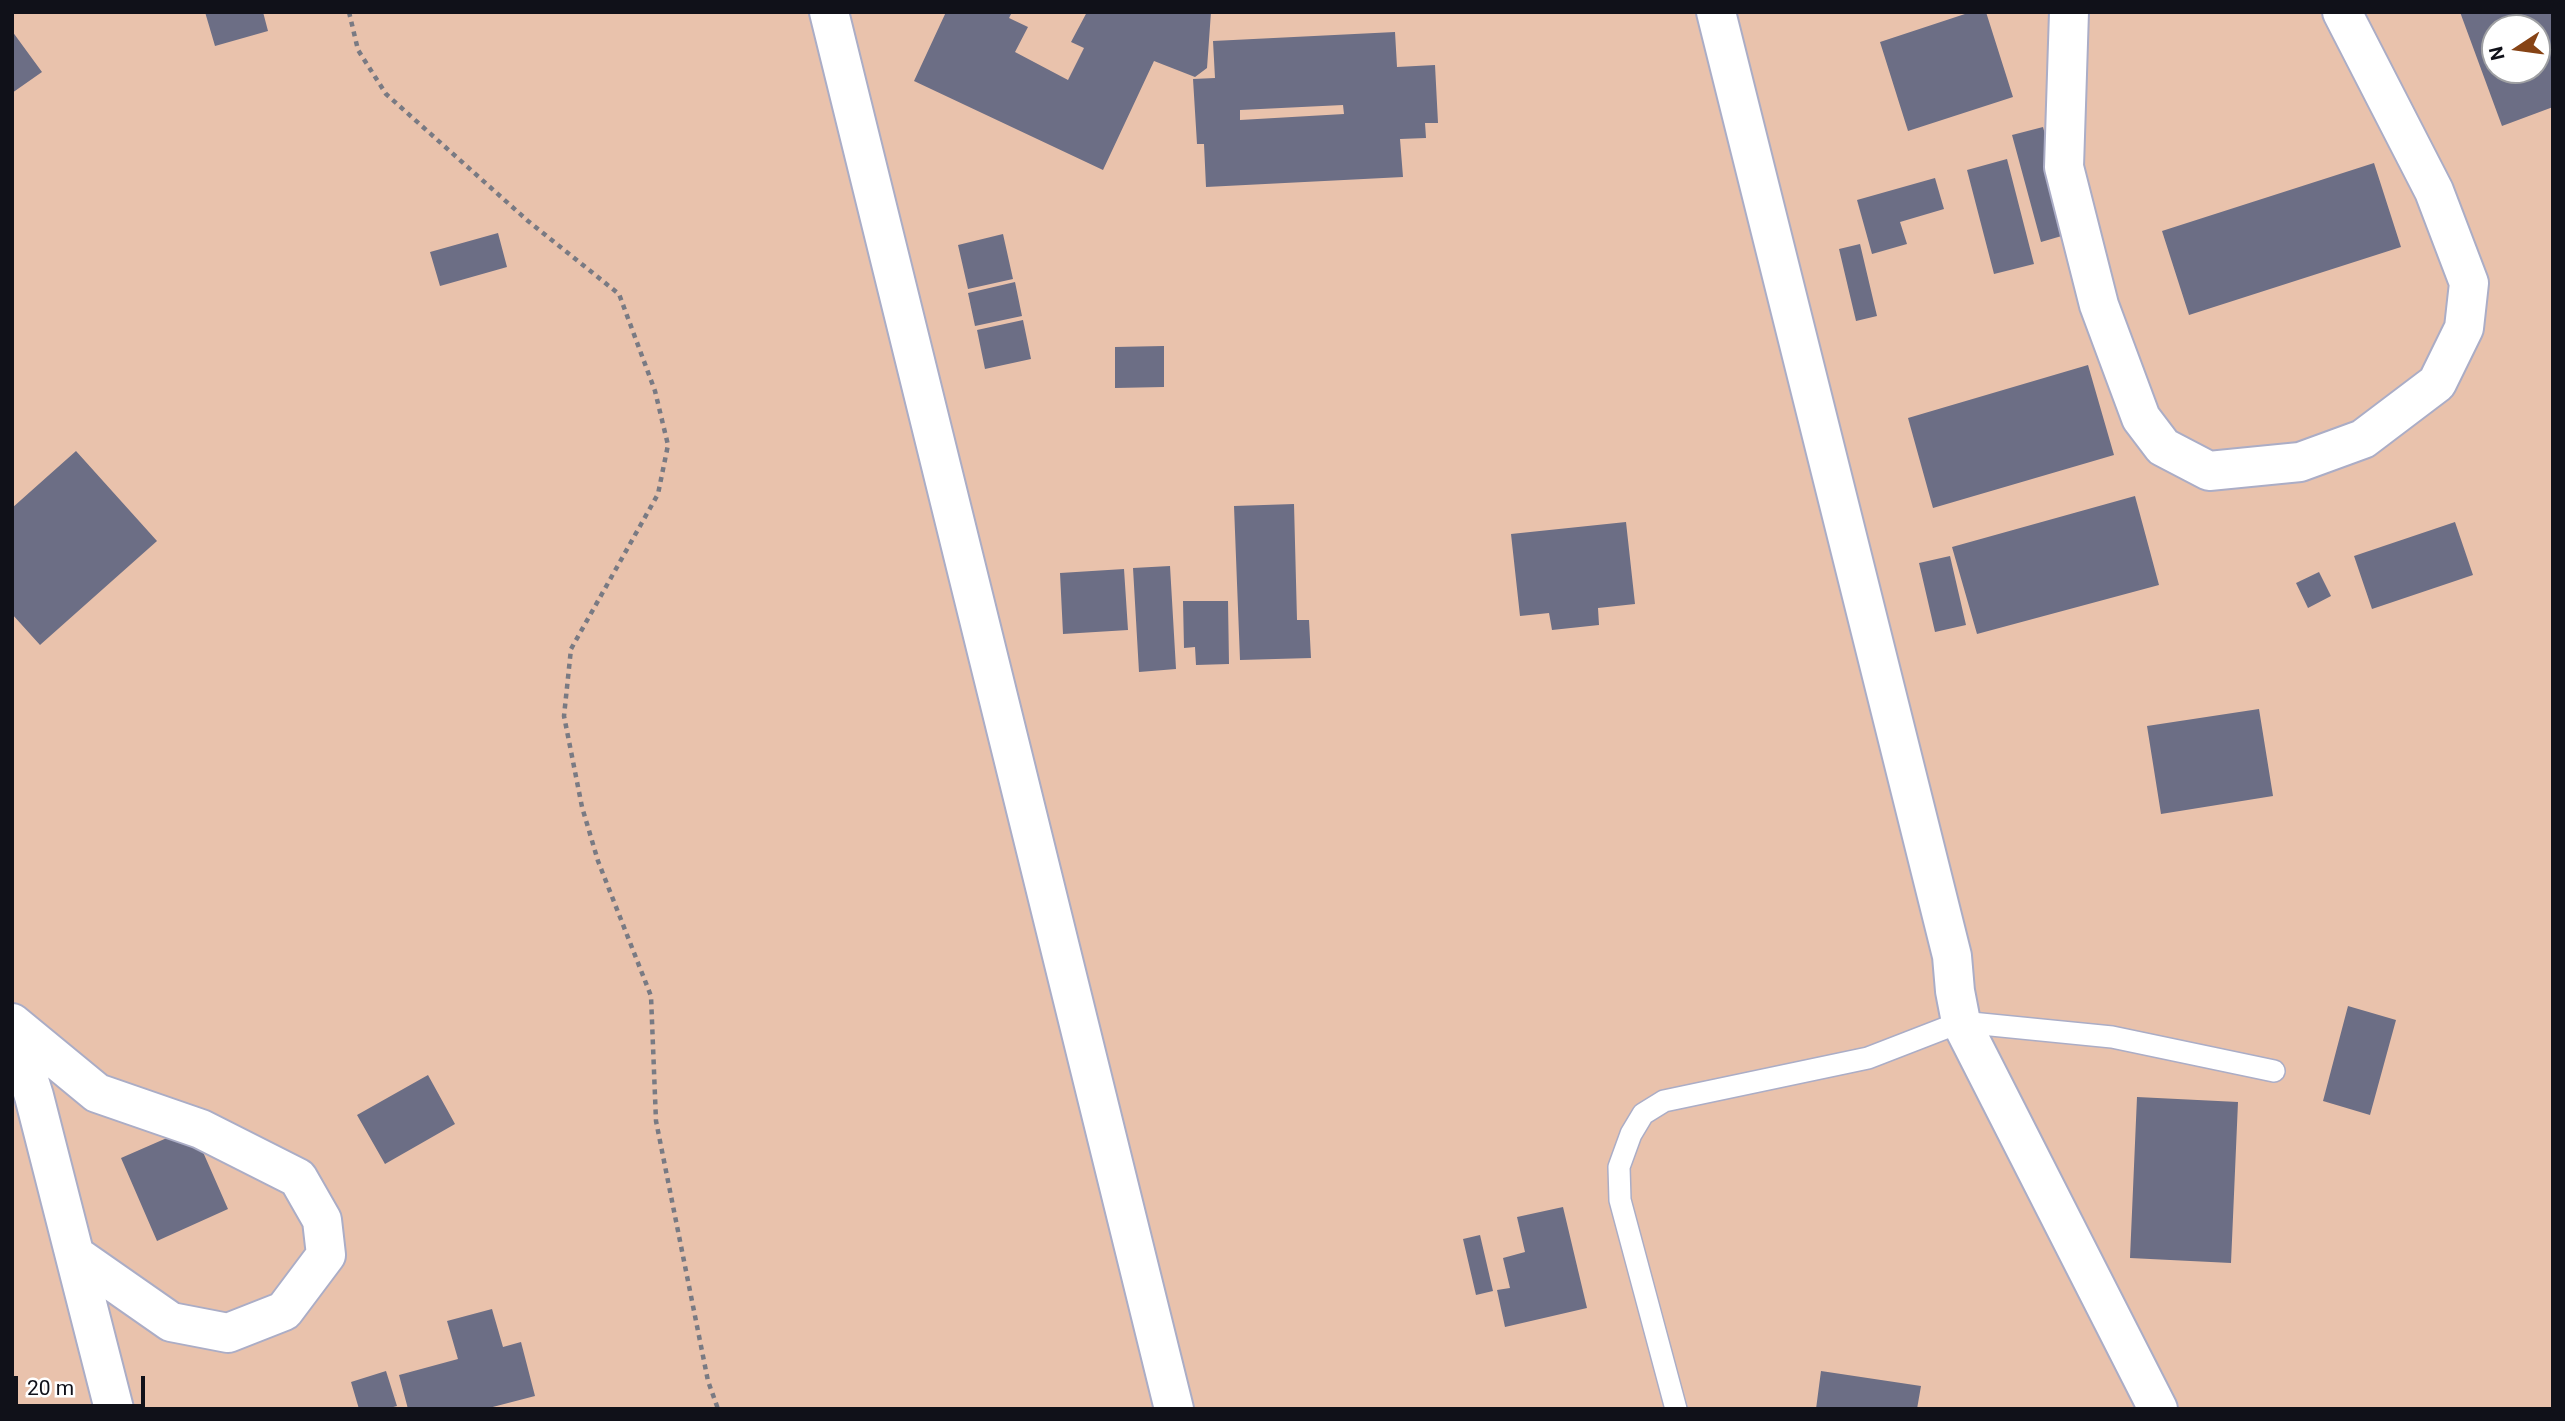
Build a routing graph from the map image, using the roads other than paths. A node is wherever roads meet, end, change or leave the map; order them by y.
1 (829, 12) edge
2 (1716, 12) edge
3 (2069, 12) edge
4 (2342, 12) edge
5 (1961, 1022) junction
6 (12, 1024) edge
7 (2274, 1071) dead end
8 (75, 1255) junction
9 (114, 1409) edge
10 (1174, 1409) edge
11 (1676, 1409) edge
12 (2158, 1409) edge

1 - 10 street
2 - 5 street
3 - 4 street
5 - 7 lane
5 - 11 lane
5 - 12 street
6 - 8 street
6 - 8 street
8 - 9 street

